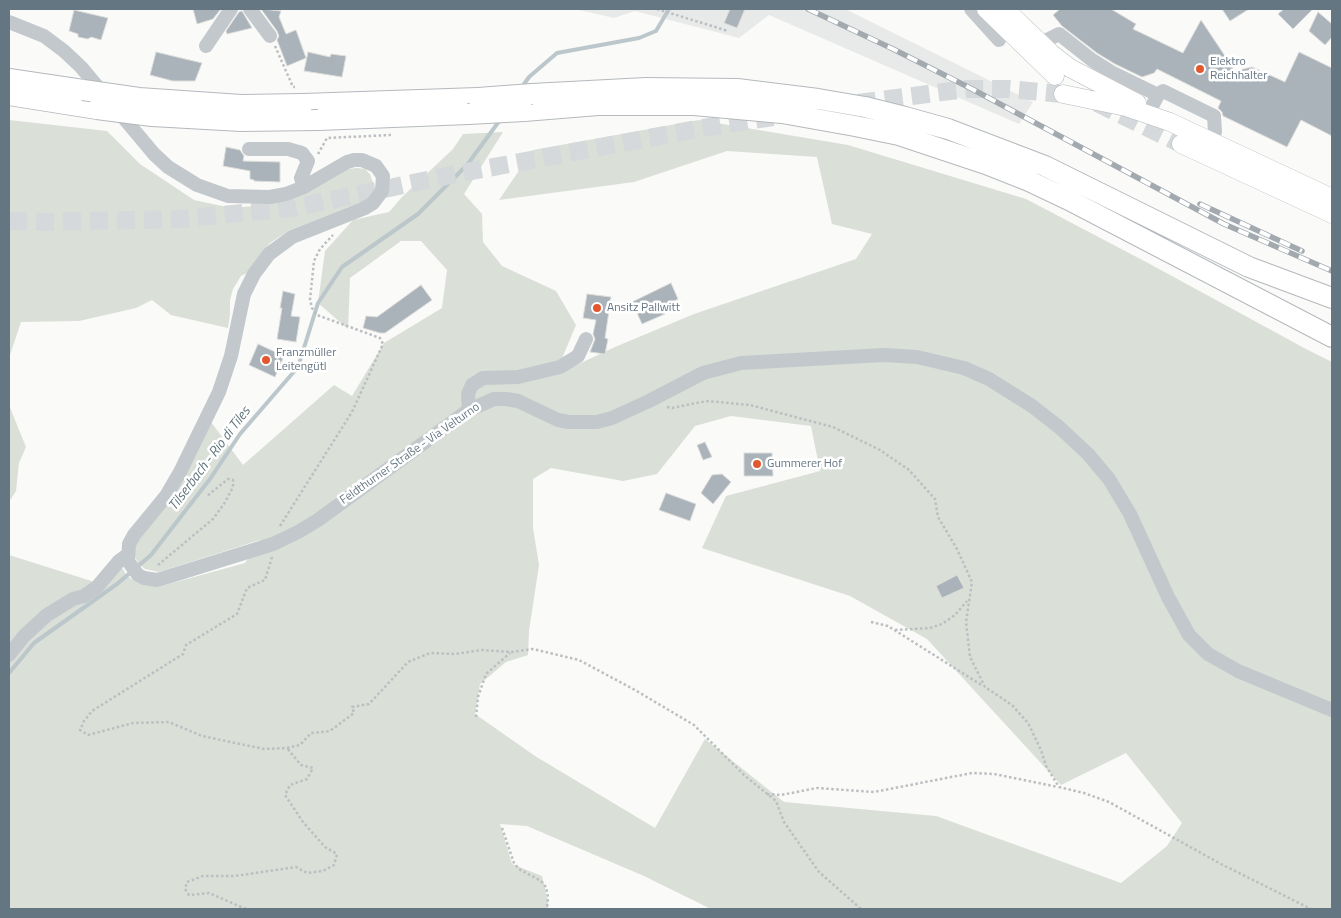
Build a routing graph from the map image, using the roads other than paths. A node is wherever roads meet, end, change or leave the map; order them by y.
1 (231, 9) edge
2 (250, 9) edge
3 (971, 9) edge
4 (986, 9) edge
5 (1005, 9) edge
6 (9, 22) edge
7 (270, 36) road end
8 (999, 40) dead end
9 (206, 46) dead end
10 (1055, 76) dead end
11 (9, 79) edge
12 (1064, 94) tunnel mouth
13 (9, 95) edge
14 (1154, 102) junction
15 (528, 103) junction
16 (473, 106) junction
17 (1170, 122) junction
18 (1211, 141) junction
19 (1180, 144) tunnel mouth
20 (249, 150) dead end
21 (304, 187) junction
22 (1332, 198) edge
23 (1332, 214) edge
24 (1332, 298) edge
25 (1332, 337) edge
26 (586, 339) dead end
27 (469, 410) junction
28 (136, 569) junction
29 (9, 655) edge
30 (1332, 710) edge

1 - 9 street
2 - 7 street
3 - 8 street
4 - 10 main road
5 - 14 main road
6 - 21 street
11 - 16 highway, bridge
12 - 17 main road
13 - 16 highway, bridge
14 - 17 main road
14 - 18 street
15 - 16 highway, bridge
15 - 24 highway
15 - 25 highway
17 - 18 main road
18 - 22 main road
19 - 23 main road
20 - 21 street
21 - 28 street
26 - 27 street
27 - 28 street, Feldthurner Straße - Via Velturno
27 - 30 street, Feldthurner Straße - Via Velturno
28 - 29 street

